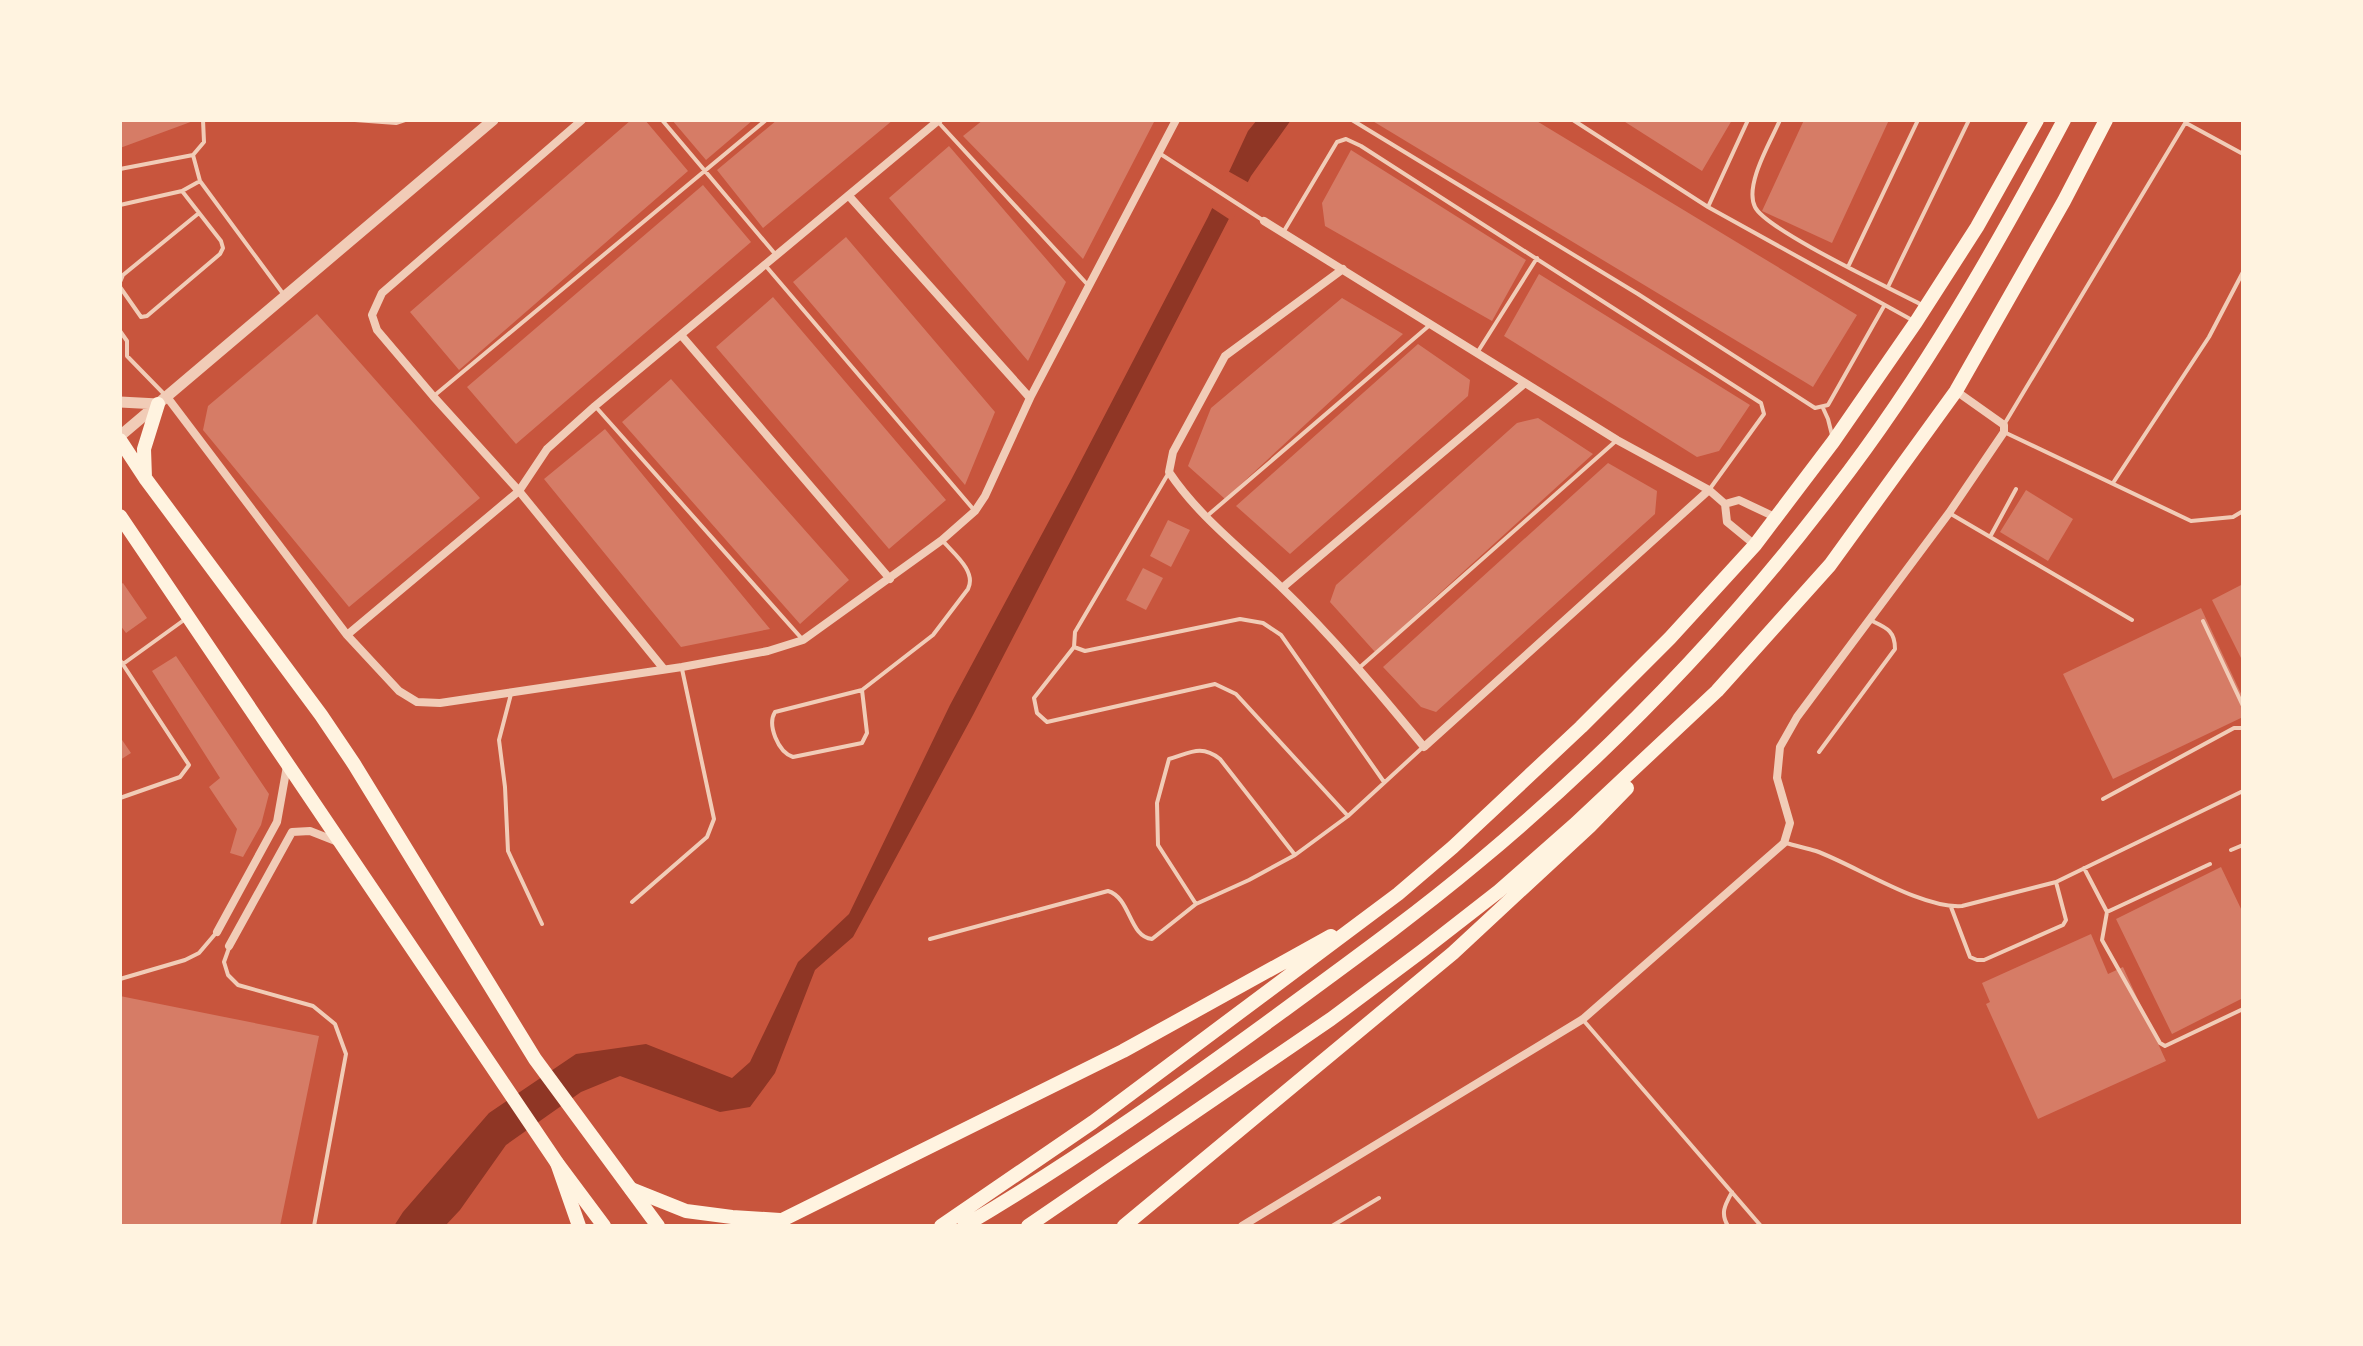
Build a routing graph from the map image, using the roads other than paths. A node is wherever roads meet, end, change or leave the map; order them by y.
1 (203, 120) edge
2 (355, 120) edge
3 (405, 120) edge
4 (493, 120) edge
5 (582, 120) edge
6 (662, 120) edge
7 (766, 120) edge
8 (938, 120) edge
9 (1176, 120) edge
10 (1352, 120) edge
11 (1573, 120) edge
12 (1748, 120) edge
13 (1780, 120) edge
14 (1918, 120) edge
15 (1969, 120) edge
16 (2030, 120) edge
17 (2037, 120) edge
18 (2064, 120) edge
19 (2106, 120) edge
20 (2186, 121) edge
21 (1159, 153) junction
22 (2243, 154) edge
23 (193, 155) junction
24 (120, 169) edge
25 (705, 171) junction
26 (200, 181) junction
27 (1999, 187) junction
28 (182, 191) junction
29 (849, 196) junction
30 (120, 205) edge
31 (1708, 207) junction
32 (199, 213) junction
33 (1264, 221) joint
34 (1283, 233) junction
35 (776, 255) junction
36 (1537, 258) junction
37 (765, 265) junction
38 (1848, 267) junction
39 (1343, 269) junction
40 (2243, 272) edge
41 (120, 285) edge
42 (1088, 285) junction
43 (1888, 287) junction
44 (285, 297) junction
45 (1884, 306) junction
46 (1926, 307) junction
47 (1916, 322) junction
48 (1431, 324) junction
49 (120, 331) edge
50 (681, 335) junction
51 (1477, 353) junction
52 (120, 355) edge
53 (127, 356) junction
54 (1525, 383) junction
55 (1956, 391) junction
56 (433, 396) junction
57 (1030, 398) junction
58 (162, 401) junction
59 (120, 402) edge
60 (595, 406) junction
61 (1823, 408) junction
62 (2004, 428) junction
63 (120, 438) edge
64 (1617, 440) junction
65 (1833, 442) junction
66 (1169, 472) junction
67 (145, 478) junction
68 (2113, 483) junction
69 (2016, 489) dead end
70 (1709, 490) junction
71 (519, 491) junction
72 (1725, 504) junction
73 (975, 511) junction
74 (2243, 511) edge
75 (1949, 513) junction
76 (120, 516) edge
77 (1206, 518) junction
78 (1777, 518) junction
79 (1990, 537) junction
80 (942, 540) junction
81 (1755, 545) junction
82 (890, 579) junction
83 (1282, 588) junction
84 (189, 617) junction
85 (1869, 620) junction
86 (2132, 620) dead end
87 (2203, 621) dead end
88 (347, 635) junction
89 (803, 640) junction
90 (1074, 647) junction
91 (121, 662) edge
92 (682, 667) junction
93 (663, 668) junction
94 (1359, 668) junction
95 (862, 690) junction
96 (512, 691) junction
97 (1717, 691) junction
98 (2243, 706) edge
99 (2243, 728) edge
100 (1424, 747) junction
101 (1819, 752) dead end
102 (287, 766) junction
103 (1384, 782) junction
104 (2243, 791) edge
105 (120, 798) edge
106 (2103, 799) dead end
107 (1348, 816) junction
108 (1784, 843) junction
109 (2243, 845) edge
110 (345, 846) junction
111 (1453, 847) junction
112 (2231, 850) dead end
113 (1295, 855) junction
114 (2210, 864) dead end
115 (2084, 868) junction
116 (2056, 882) junction
117 (234, 900) junction
118 (632, 902) dead end
119 (1196, 904) junction
120 (1951, 907) junction
121 (250, 908) junction
122 (2107, 912) junction
123 (542, 924) dead end
124 (217, 932) joint
125 (930, 939) dead end
126 (229, 946) joint
127 (120, 979) edge
128 (2243, 1009) edge
129 (1583, 1019) junction
130 (557, 1163) junction
131 (631, 1189) junction
132 (1732, 1192) junction
133 (1379, 1198) dead end
134 (1255, 1222) edge
135 (775, 1223) edge
136 (314, 1226) edge
137 (579, 1226) edge
138 (604, 1226) edge
139 (658, 1226) edge
140 (941, 1226) edge
141 (964, 1226) edge
142 (1028, 1226) edge
143 (1124, 1226) edge
144 (1242, 1226) edge
145 (1332, 1226) edge
146 (1728, 1226) edge
147 (1761, 1226) edge

1 - 23 lane
2 - 3 lane
4 - 44 street
5 - 56 street
6 - 25 lane
7 - 25 lane
8 - 29 street
8 - 42 lane
9 - 21 street
10 - 61 lane
11 - 31 lane
12 - 31 lane
13 - 38 lane
14 - 38 lane
15 - 43 lane
16 - 27 street
17 - 27 main road
18 - 141 main road
19 - 55 main road
20 - 22 lane
20 - 62 lane
21 - 33 lane
21 - 42 street
23 - 24 lane
23 - 26 lane
25 - 35 lane
25 - 56 lane
26 - 28 lane
26 - 44 lane
27 - 46 main road
28 - 30 lane
28 - 32 lane
29 - 35 street
29 - 57 street
31 - 45 lane
32 - 41 lane
32 - 41 lane
33 - 34 street
34 - 36 lane
34 - 39 street
35 - 37 street
36 - 51 lane
36 - 70 lane
37 - 50 street
37 - 73 lane
38 - 43 lane
39 - 48 street
39 - 66 street
40 - 68 lane
42 - 57 street
43 - 46 lane
44 - 58 street
45 - 47 lane
45 - 61 lane
46 - 47 main road
47 - 65 main road
48 - 51 street
48 - 77 lane
49 - 53 lane
50 - 60 street
50 - 82 street
51 - 54 street
52 - 53 lane
53 - 58 lane
54 - 64 street
54 - 83 street
55 - 62 street
55 - 97 main road
56 - 71 street
57 - 73 street
58 - 59 street
58 - 63 street
58 - 67 main road
58 - 88 street
60 - 71 street
60 - 89 lane
61 - 65 lane
62 - 68 lane
62 - 75 street
63 - 67 main road
64 - 70 street
64 - 94 lane
65 - 78 main road
66 - 77 street
66 - 90 lane
67 - 131 main road
68 - 74 lane
69 - 79 lane
70 - 72 street
70 - 100 street
71 - 88 street
71 - 93 street
72 - 78 street
72 - 81 street
73 - 80 street
75 - 79 lane
75 - 85 street
76 - 84 main road
77 - 83 street
78 - 81 main road
79 - 86 lane
80 - 82 street
80 - 95 lane
81 - 111 main road
82 - 89 street
83 - 94 street
84 - 91 lane
84 - 102 main road
85 - 101 lane
85 - 108 street
87 - 98 lane
88 - 96 street
89 - 92 street
90 - 103 lane
90 - 107 lane
91 - 105 lane
92 - 93 street
92 - 118 lane
93 - 96 street
94 - 100 street
95 - 95 lane
96 - 123 lane
97 - 142 main road
97 - 143 main road
99 - 106 lane
100 - 103 lane
102 - 110 main road
102 - 117 street
103 - 107 lane
104 - 115 lane
107 - 113 lane
108 - 120 lane
108 - 129 street
109 - 112 lane
110 - 121 street
110 - 130 main road
111 - 135 main road
111 - 140 main road
113 - 119 lane
113 - 119 lane
114 - 122 lane
115 - 116 lane
115 - 122 lane
116 - 120 lane
116 - 120 lane
117 - 121 street
117 - 124 street
119 - 125 lane
121 - 126 street
122 - 128 lane
124 - 127 lane
126 - 136 lane
129 - 132 lane
129 - 134 street
130 - 137 main road
130 - 138 main road
131 - 135 main road
131 - 139 main road
132 - 146 lane
132 - 147 lane
133 - 145 lane
134 - 144 street

